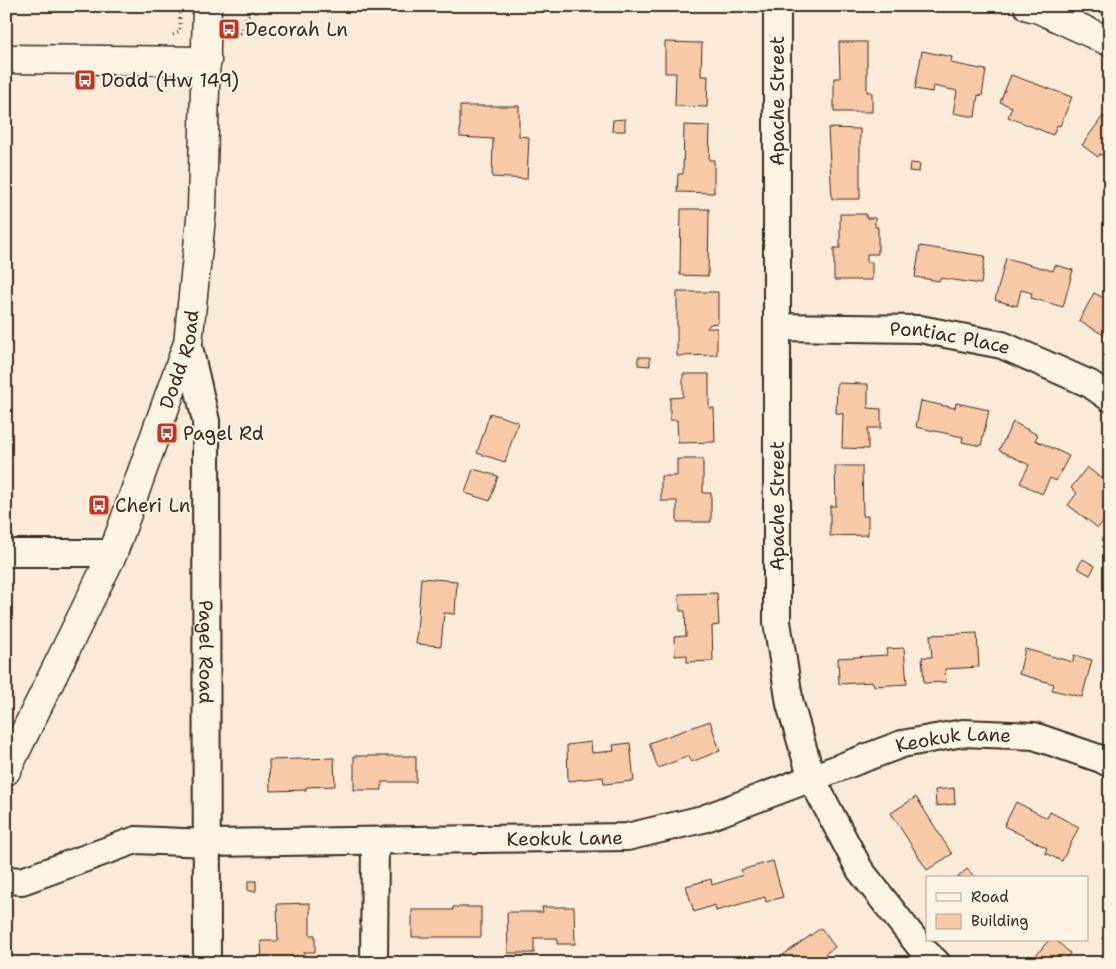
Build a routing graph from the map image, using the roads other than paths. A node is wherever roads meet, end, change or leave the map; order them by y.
1 (207, 6) edge
2 (777, 6) edge
3 (1028, 6) edge
4 (1110, 42) edge
5 (6, 59) edge
6 (207, 61) junction
7 (777, 327) junction
8 (188, 343) junction
9 (1110, 398) edge
10 (6, 553) edge
11 (113, 553) junction
12 (1110, 764) edge
13 (6, 771) edge
14 (812, 778) junction
15 (375, 841) junction
16 (207, 843) junction
17 (6, 880) edge
18 (207, 963) edge
19 (374, 963) edge
20 (937, 963) edge

1 - 6 main road, Dodd Road
2 - 7 street, Apache Street
3 - 4 main road
5 - 6 main road
6 - 8 main road, Dodd Road
7 - 9 street, Pontiac Place
7 - 14 street, Apache Street
8 - 11 main road, Dodd Road
8 - 16 street, Pagel Road
10 - 11 street
11 - 13 main road, Dodd Road
12 - 14 street, Keokuk Lane
14 - 15 street, Keokuk Lane
14 - 20 street, Apache Street
15 - 16 street, Keokuk Lane
15 - 19 street
16 - 17 street, Keokuk Lane
16 - 18 street, Pagel Road

